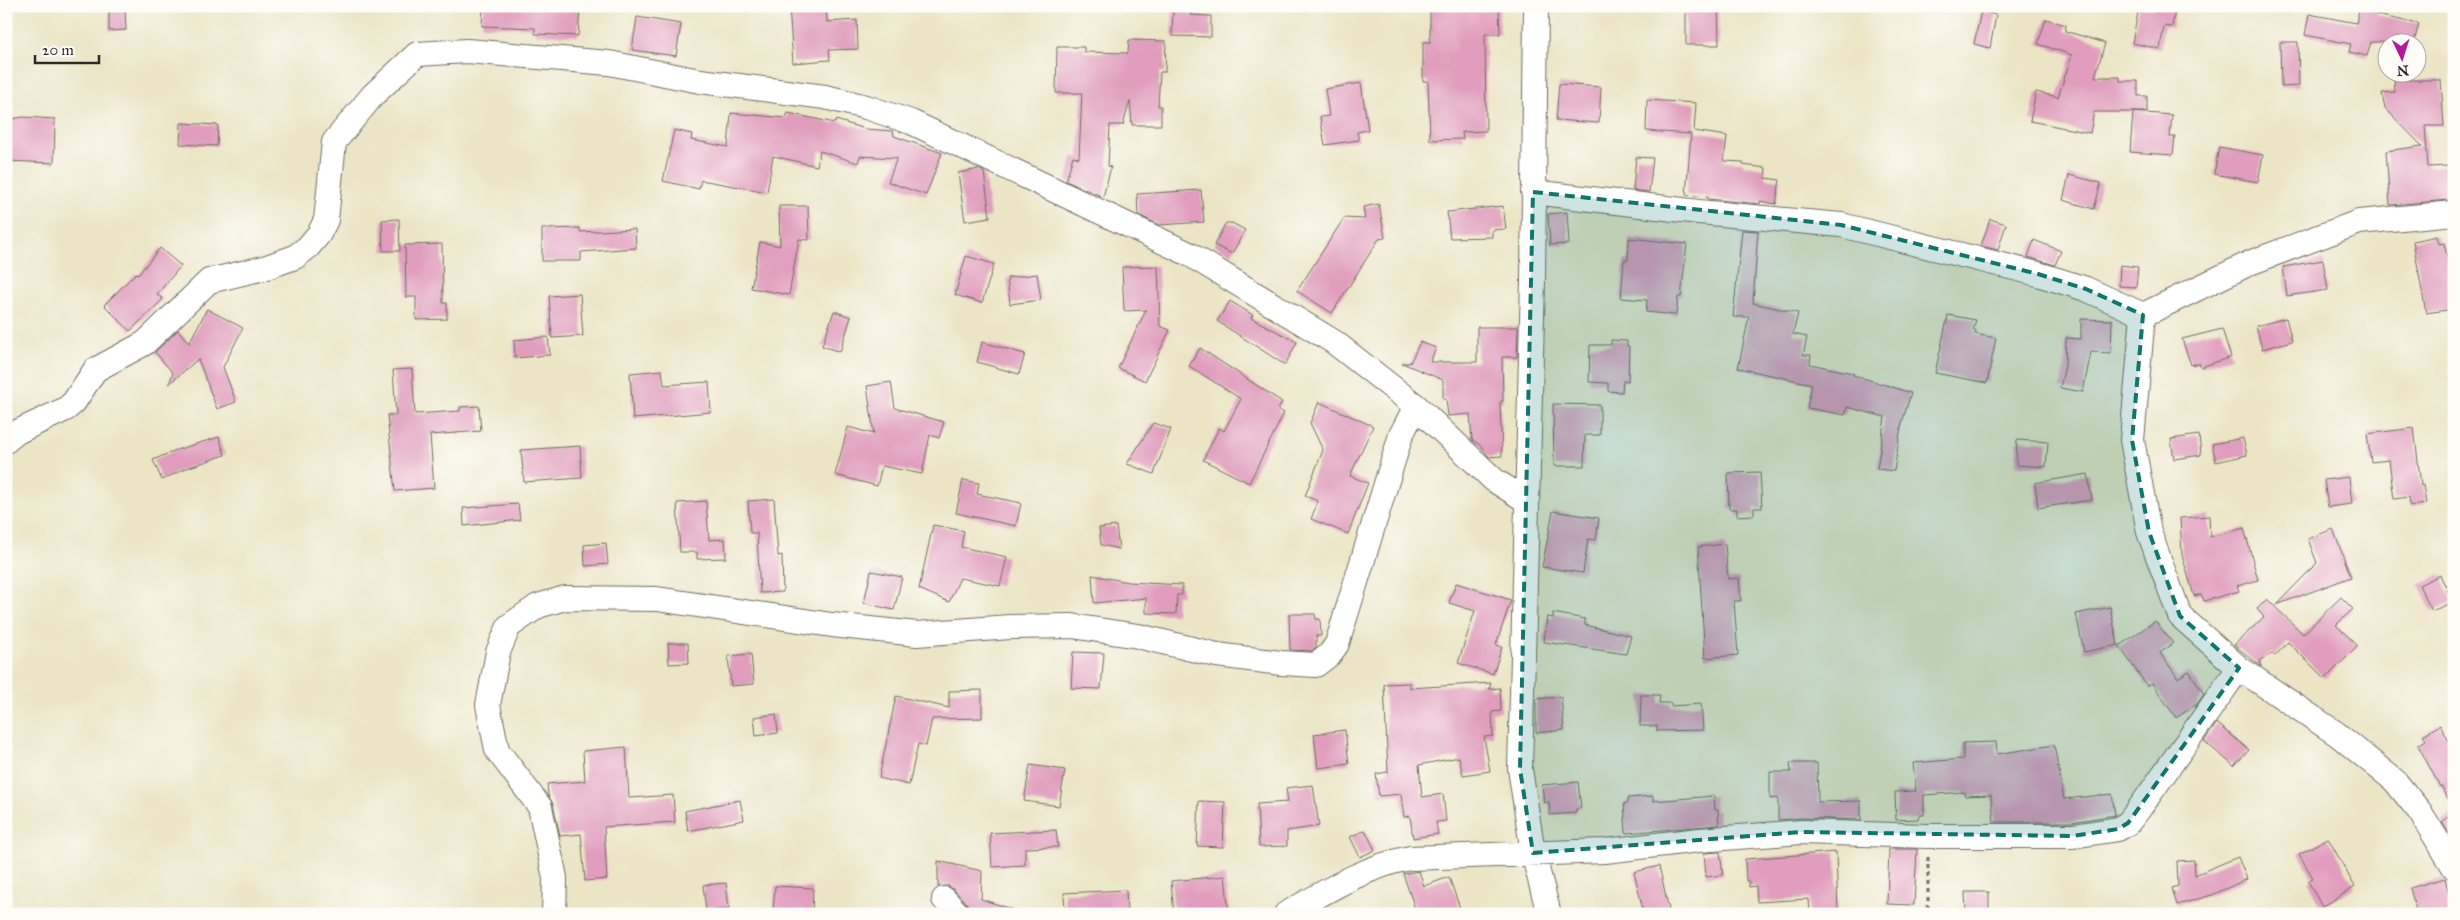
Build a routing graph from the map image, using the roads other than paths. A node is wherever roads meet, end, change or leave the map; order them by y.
1 (1536, 6) edge
2 (1533, 192) junction
3 (2454, 213) edge
4 (2143, 315) junction
5 (1416, 406) junction
6 (6, 440) edge
7 (1527, 501) junction
8 (2240, 668) junction
9 (1534, 853) junction
10 (2454, 867) edge
11 (554, 914) edge
12 (1286, 914) edge
13 (1549, 914) edge

1 - 2 street
2 - 4 street
2 - 7 street
3 - 4 street
4 - 8 street
5 - 6 street
5 - 7 street
5 - 11 street
7 - 9 street
8 - 9 street
8 - 10 street
9 - 12 street
9 - 13 street

